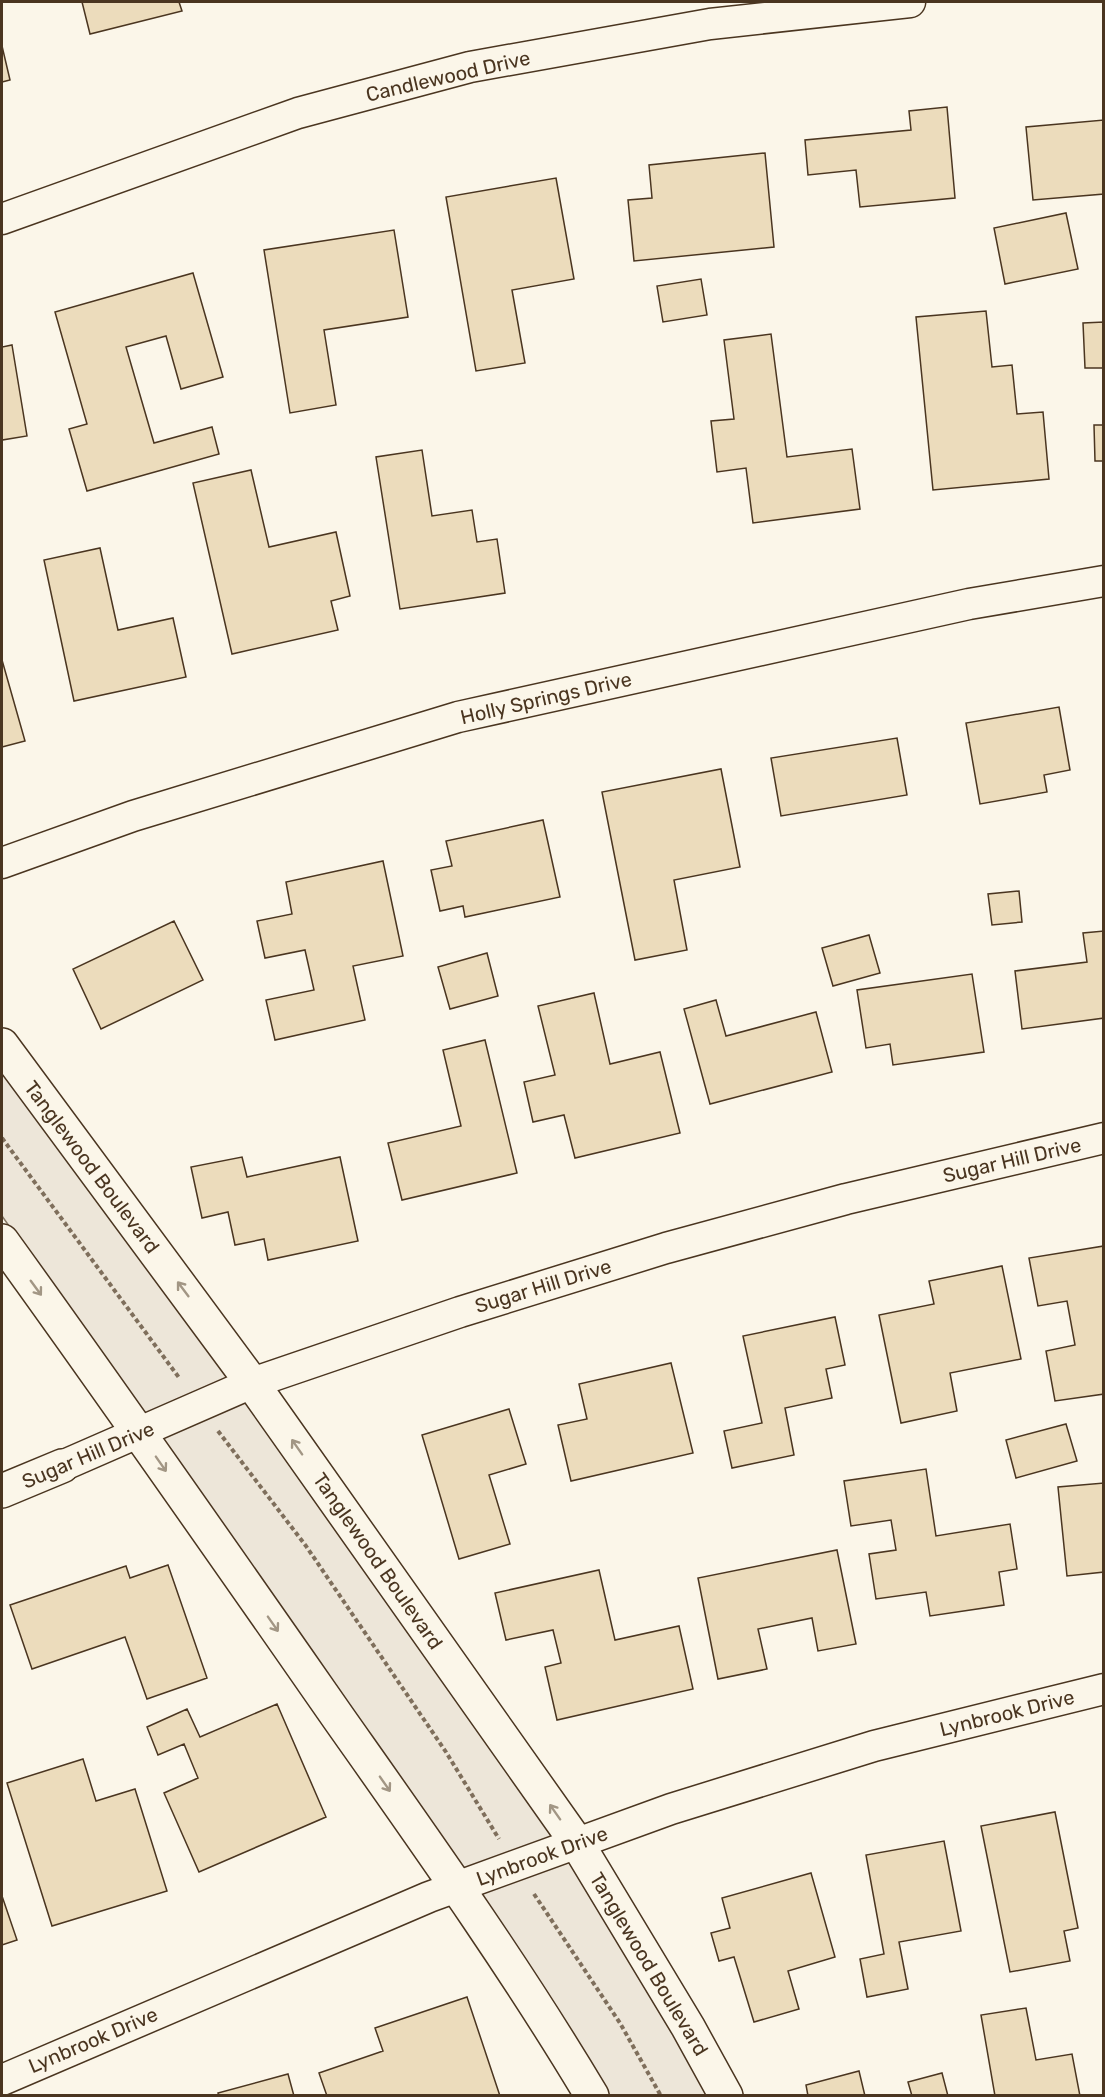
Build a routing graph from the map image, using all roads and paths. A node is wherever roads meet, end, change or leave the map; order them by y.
1 (910, 2) edge
2 (2, 219) edge
3 (1104, 580) edge
4 (2, 863) edge
5 (2, 1045) edge
6 (2, 1138) edge
7 (1104, 1138) edge
8 (2, 1241) edge
9 (252, 1383) junction
10 (200, 1406) junction
11 (140, 1433) junction
12 (62, 1467) joint
13 (2, 1491) edge
14 (1104, 1689) edge
15 (577, 1843) junction
16 (515, 1865) junction
17 (457, 1887) junction
18 (2, 2080) edge
19 (592, 2096) edge
20 (661, 2096) edge
21 (726, 2096) edge

1 - 2 street, Candlewood Drive
3 - 4 street, Holly Springs Drive
9 -> 5 street, Tanglewood Boulevard
6 - 10 path
7 - 9 street, Sugar Hill Drive
8 -> 11 street
9 - 10 street, Sugar Hill Drive
15 -> 9 street, Tanglewood Boulevard
10 - 11 street, Sugar Hill Drive
10 - 16 path
11 - 12 street, Sugar Hill Drive
11 -> 17 street
12 - 13 street, Sugar Hill Drive
14 - 15 street, Lynbrook Drive
15 - 16 street, Lynbrook Drive
15 - 21 street, Tanglewood Boulevard
16 - 17 street, Lynbrook Drive
16 - 20 path
17 - 18 street, Lynbrook Drive
17 - 19 street

